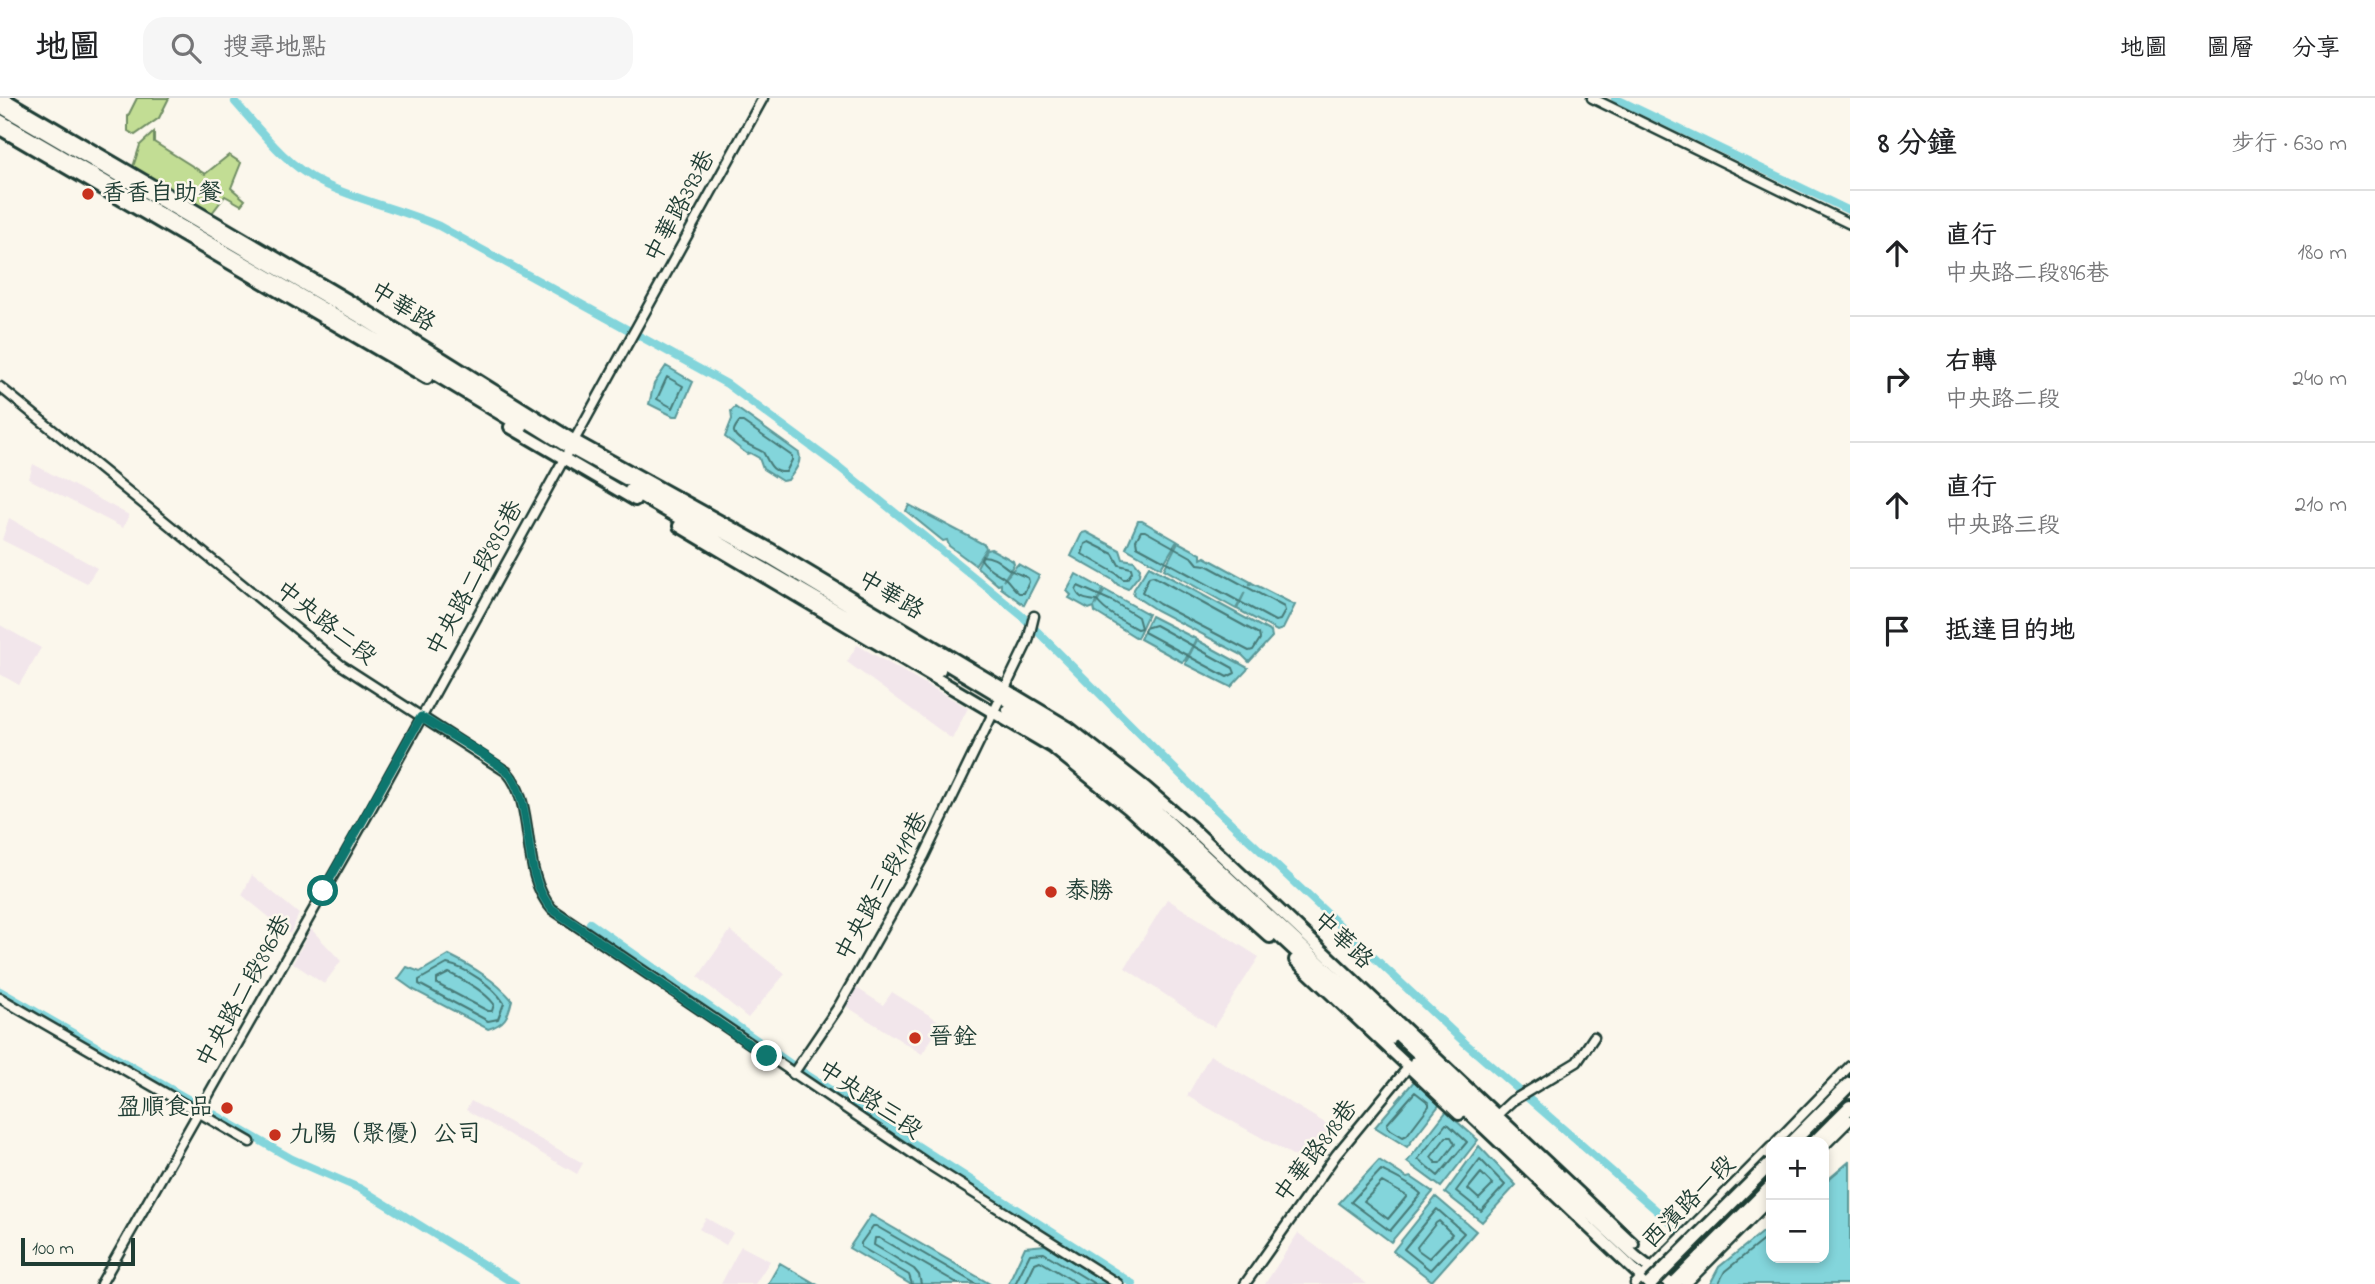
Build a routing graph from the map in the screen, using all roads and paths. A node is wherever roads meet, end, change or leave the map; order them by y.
1 (763, 98) edge
2 (1592, 98) edge
3 (4, 112) edge
4 (1850, 224) edge
5 (0, 387) edge
6 (568, 450) junction
7 (1034, 616) dead end
8 (999, 700) junction
9 (421, 717) junction
10 (569, 920) joint
11 (0, 998) edge
12 (1594, 1037) dead end
13 (1419, 1061) junction
14 (1850, 1066) edge
15 (793, 1074) junction
16 (1850, 1084) edge
17 (1850, 1107) edge
18 (199, 1113) junction
19 (1496, 1116) junction
20 (1850, 1120) edge
21 (1781, 1137) edge
22 (1797, 1137) edge
23 (1820, 1137) edge
24 (1829, 1141) edge
25 (250, 1142) dead end
26 (1766, 1152) edge
27 (1766, 1168) edge
28 (1766, 1192) edge
29 (1770, 1200) edge
30 (1652, 1268) junction
31 (1644, 1282) edge
32 (101, 1284) edge
33 (1118, 1284) edge
34 (1245, 1284) edge
35 (1673, 1284) edge
36 (1686, 1284) edge

1 - 6 street, 中華路393巷
2 - 4 street
3 - 6 main road, 中華路
3 - 6 main road, 中華路
5 - 9 street, 中央路二段
6 - 8 main road, 中華路
6 - 8 main road, 中華路
6 - 9 street, 中央路二段895巷
7 - 8 street, 中央路三段119巷
8 - 13 main road, 中華路
8 - 13 main road, 中華路
8 - 15 street, 中央路三段119巷
9 - 10 street, 中央路二段
9 - 18 street, 中央路二段896巷
10 - 15 street, 中央路三段
11 - 18 street
12 - 19 street
13 - 19 main road, 中華路
13 - 30 main road, 中華路
13 - 31 main road, 中華路
13 - 34 street, 中華路818巷
14 - 21 street
15 - 33 street, 中央路三段
16 - 22 highway
17 - 23 highway
18 - 25 street
18 - 32 street, 中央路二段896巷
19 - 30 main road, 中華路
20 - 24 street
26 - 30 street, 西濱路一段
27 - 31 highway, bridge
28 - 35 highway
29 - 36 street
30 - 31 street, 西濱路一段
30 - 35 main road, 中華路

